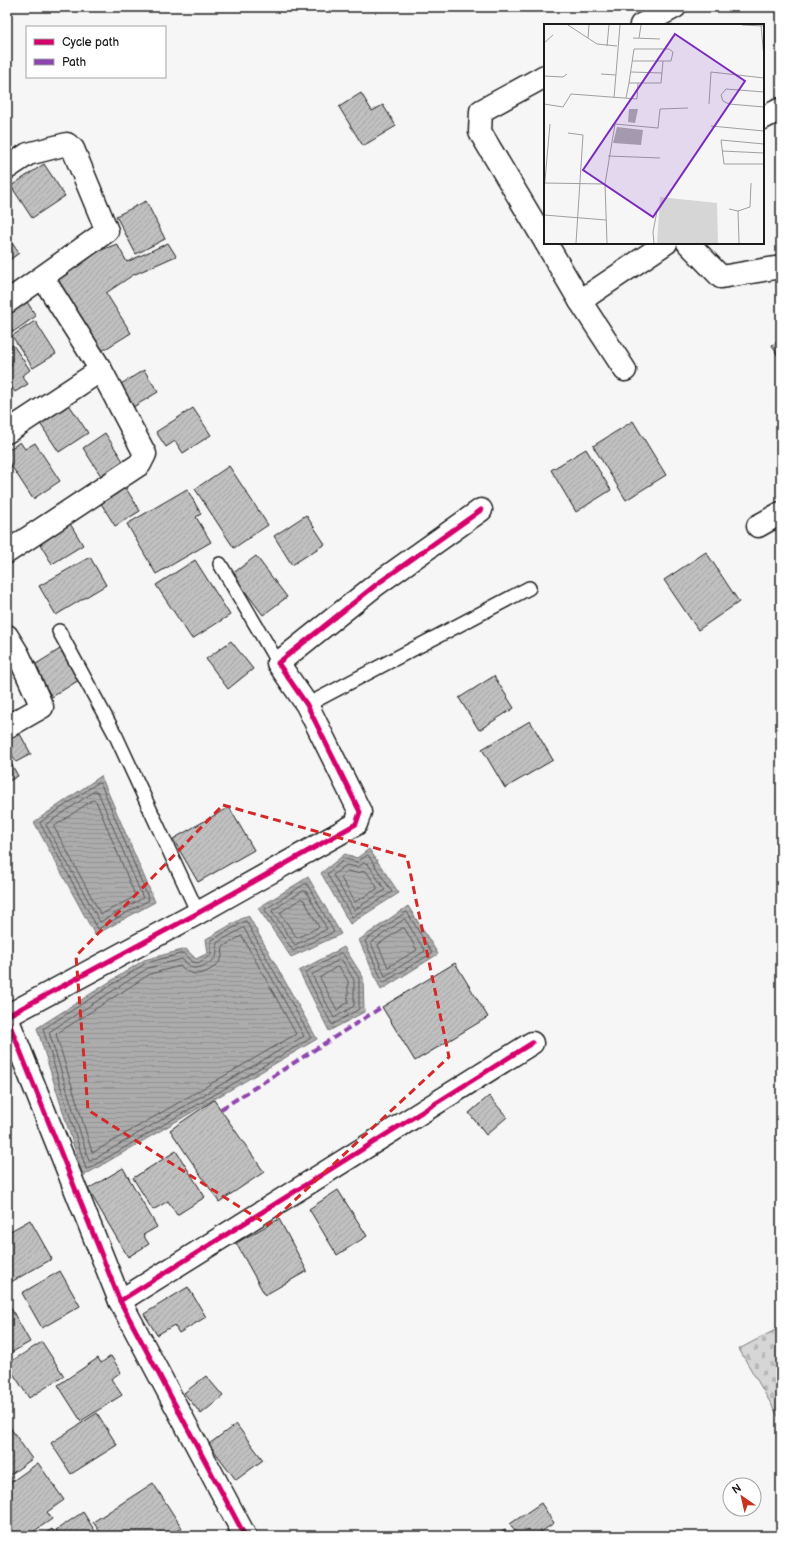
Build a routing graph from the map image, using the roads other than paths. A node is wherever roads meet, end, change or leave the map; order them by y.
1 (675, 7) edge
2 (643, 24) edge
3 (544, 77) edge
4 (781, 108) edge
5 (764, 117) edge
6 (7, 168) edge
7 (544, 239) edge
8 (547, 244) edge
9 (665, 244) edge
10 (689, 244) edge
11 (781, 267) edge
12 (43, 278) junction
13 (580, 301) junction
14 (7, 302) edge
15 (101, 370) junction
16 (625, 370) dead end
17 (7, 432) edge
18 (481, 510) dead end
19 (781, 513) edge
20 (758, 526) dead end
21 (7, 552) edge
22 (220, 564) dead end
23 (529, 588) dead end
24 (59, 631) dead end
25 (7, 636) edge
26 (278, 663) junction
27 (307, 705) junction
28 (7, 727) edge
29 (198, 913) junction
30 (7, 1017) edge
31 (532, 1043) dead end
32 (120, 1302) junction
33 (241, 1535) edge

1 - 2 street
3 - 7 street
4 - 5 street
6 - 12 street
8 - 13 street
9 - 13 street
10 - 11 street
12 - 14 street
12 - 15 street
13 - 16 street
15 - 17 street
15 - 21 street
18 - 26 street
19 - 20 street
22 - 26 lane
23 - 27 lane
24 - 29 lane
25 - 28 street
26 - 27 street
27 - 29 street
29 - 30 street
30 - 32 street
31 - 32 street
32 - 33 street

